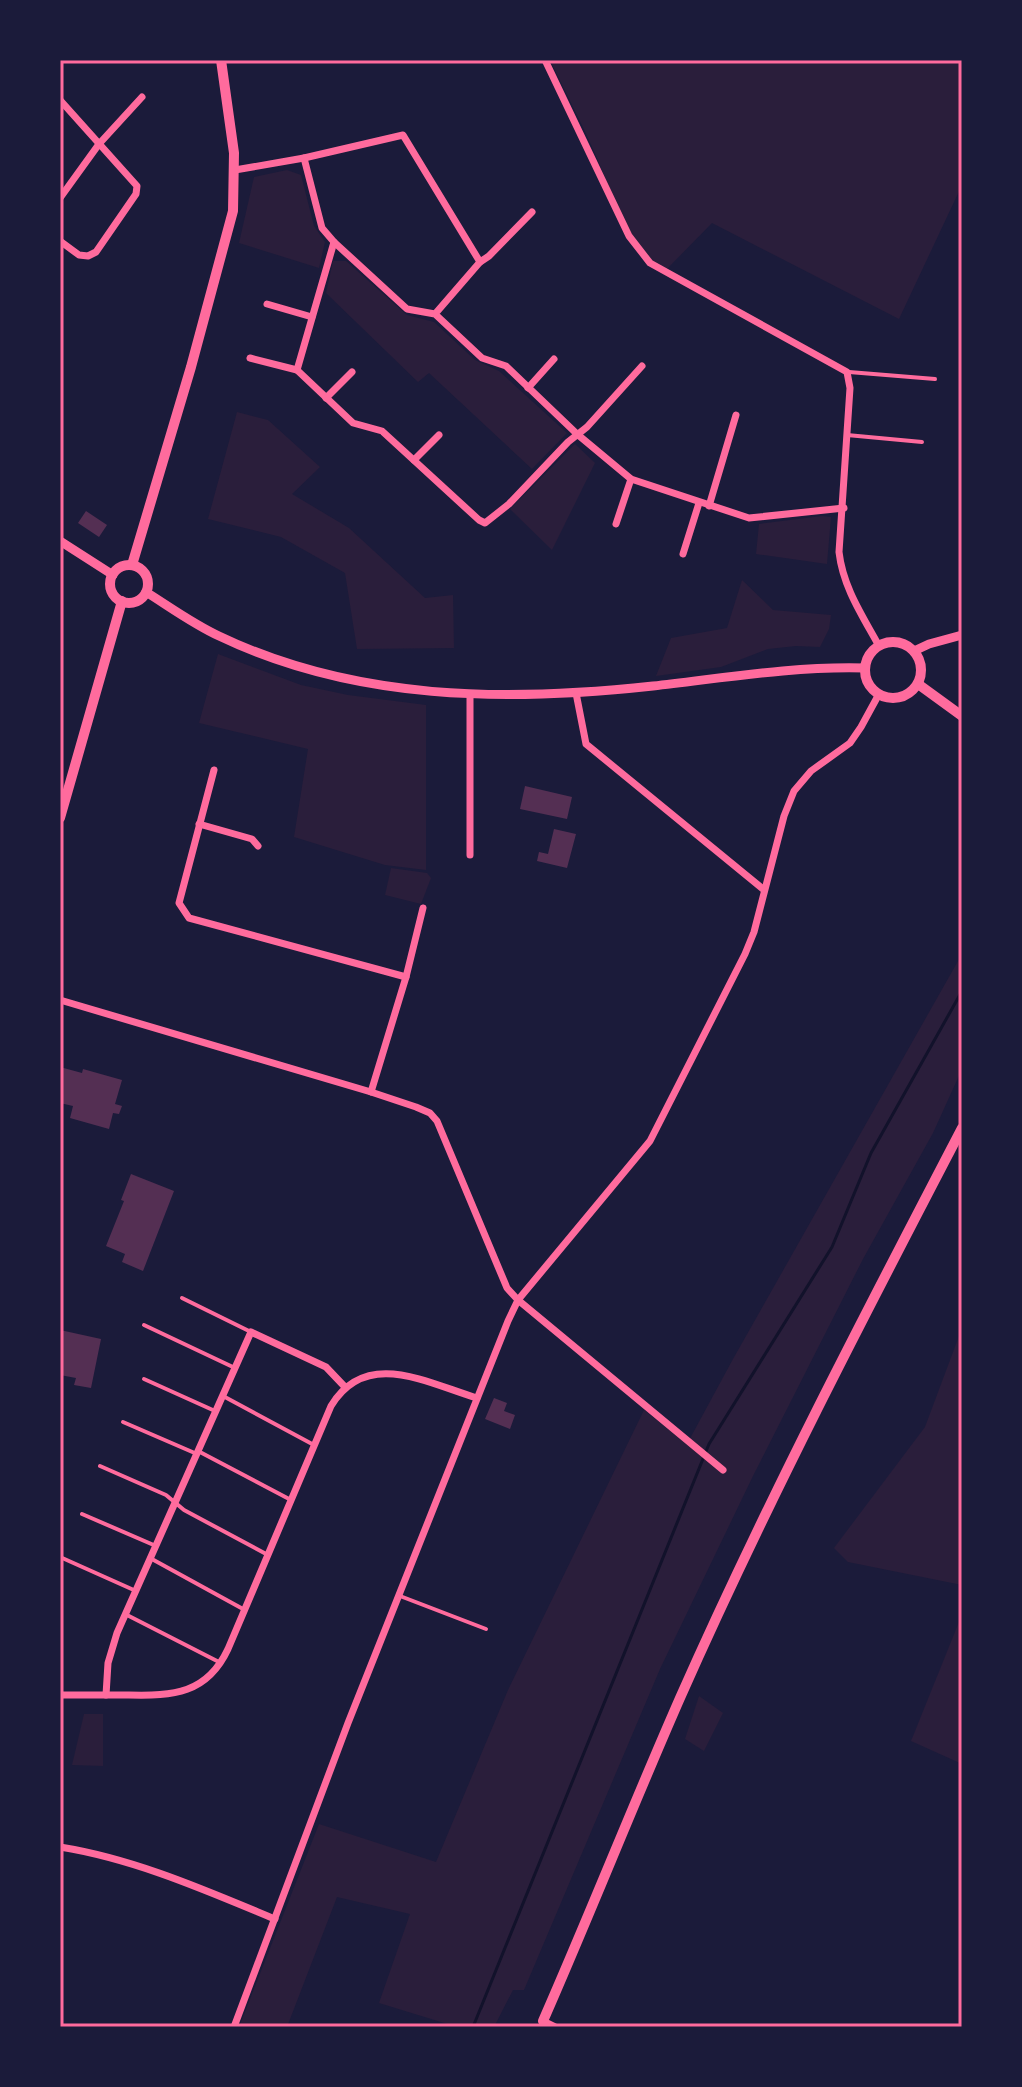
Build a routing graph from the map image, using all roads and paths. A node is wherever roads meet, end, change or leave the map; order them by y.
1 (221, 60) edge
2 (545, 60) edge
3 (142, 97) dead end
4 (60, 100) edge
5 (99, 144) junction
6 (304, 158) junction
7 (235, 170) junction
8 (60, 198) edge
9 (532, 212) dead end
10 (60, 241) edge
11 (334, 242) junction
12 (480, 262) junction
13 (267, 304) dead end
14 (435, 314) junction
15 (312, 317) junction
16 (250, 358) dead end
17 (554, 359) dead end
18 (642, 366) dead end
19 (297, 370) junction
20 (352, 372) dead end
21 (847, 372) junction
22 (935, 379) dead end
23 (528, 388) junction
24 (326, 398) junction
25 (736, 415) dead end
26 (577, 434) junction
27 (439, 435) dead end
28 (847, 435) junction
29 (922, 442) dead end
30 (414, 460) junction
31 (631, 479) junction
32 (699, 503) junction
33 (709, 506) junction
34 (844, 508) junction
35 (616, 524) dead end
36 (60, 541) edge
37 (683, 554) dead end
38 (132, 565) junction
39 (113, 575) junction
40 (146, 592) junction
41 (122, 601) junction
42 (962, 635) edge
43 (879, 646) junction
44 (914, 651) junction
45 (865, 668) junction
46 (918, 684) junction
47 (576, 693) junction
48 (470, 694) junction
49 (879, 694) junction
50 (962, 716) edge
51 (214, 770) dead end
52 (64, 788) edge
53 (60, 818) edge
54 (199, 824) junction
55 (258, 846) dead end
56 (470, 855) dead end
57 (763, 889) junction
58 (423, 908) dead end
59 (406, 977) junction
60 (60, 1000) edge
61 (371, 1092) junction
62 (962, 1128) edge
63 (182, 1298) dead end
64 (518, 1300) junction
65 (144, 1325) dead end
66 (251, 1332) junction
67 (235, 1368) junction
68 (144, 1379) dead end
69 (345, 1387) junction
70 (223, 1396) junction
71 (477, 1398) junction
72 (215, 1411) junction
73 (123, 1422) dead end
74 (314, 1445) junction
75 (198, 1452) junction
76 (100, 1466) dead end
77 (723, 1470) dead end
78 (291, 1500) junction
79 (176, 1503) junction
80 (82, 1514) dead end
81 (156, 1546) junction
82 (268, 1555) junction
83 (60, 1557) edge
84 (150, 1558) junction
85 (136, 1591) junction
86 (400, 1596) junction
87 (244, 1609) junction
88 (125, 1614) junction
89 (486, 1629) dead end
90 (221, 1663) junction
91 (60, 1695) edge
92 (106, 1695) junction
93 (60, 1847) edge
94 (275, 1919) junction
95 (543, 2021) joint
96 (234, 2027) edge
97 (555, 2027) edge

1 - 7 main road
2 - 21 street
3 - 5 street
4 - 5 street
5 - 8 street
5 - 10 street
6 - 7 street
6 - 11 street
6 - 12 street
7 - 38 main road
9 - 12 street
11 - 14 street
11 - 15 street
12 - 14 street
13 - 15 street
14 - 23 street
15 - 19 street
16 - 19 street
17 - 23 street
18 - 26 street
19 - 24 street
20 - 24 street
21 - 22 lane
21 - 28 street
23 - 26 street
24 - 30 street
25 - 33 street
26 - 30 street
26 - 31 street
27 - 30 street
28 - 29 lane
28 - 34 street
31 - 32 street
31 - 35 street
32 - 33 street
32 - 37 street
33 - 34 street
34 - 43 street
36 - 39 street
38 - 39 main road
38 - 40 main road
39 - 41 main road
40 - 41 main road
40 - 48 street
41 - 52 main road
42 - 44 street
43 - 44 main road
43 - 45 main road
44 - 46 main road
45 - 47 street
45 - 49 main road
46 - 49 main road
46 - 50 main road
47 - 48 street
47 - 57 street
48 - 56 street
49 - 57 street
51 - 54 street
52 - 53 main road
54 - 55 street
54 - 59 street
57 - 64 street
58 - 59 street
59 - 61 street
60 - 61 street
61 - 64 street
62 - 95 main road
63 - 66 lane
64 - 71 street
64 - 77 street
65 - 67 lane
66 - 67 street
66 - 69 street
67 - 70 street
68 - 72 lane
69 - 71 street
69 - 74 street
70 - 72 street
70 - 74 lane
71 - 86 street
72 - 75 street
73 - 75 lane
74 - 78 street
75 - 78 lane
75 - 79 street
76 - 79 lane
78 - 82 street
79 - 81 street
79 - 82 lane
80 - 81 lane
81 - 84 street
82 - 87 street
83 - 85 lane
84 - 85 street
84 - 87 lane
85 - 88 street
86 - 89 lane
86 - 94 street
87 - 90 street
88 - 90 lane
88 - 92 street
90 - 92 street
91 - 92 street
93 - 94 street
94 - 96 street
95 - 97 street

